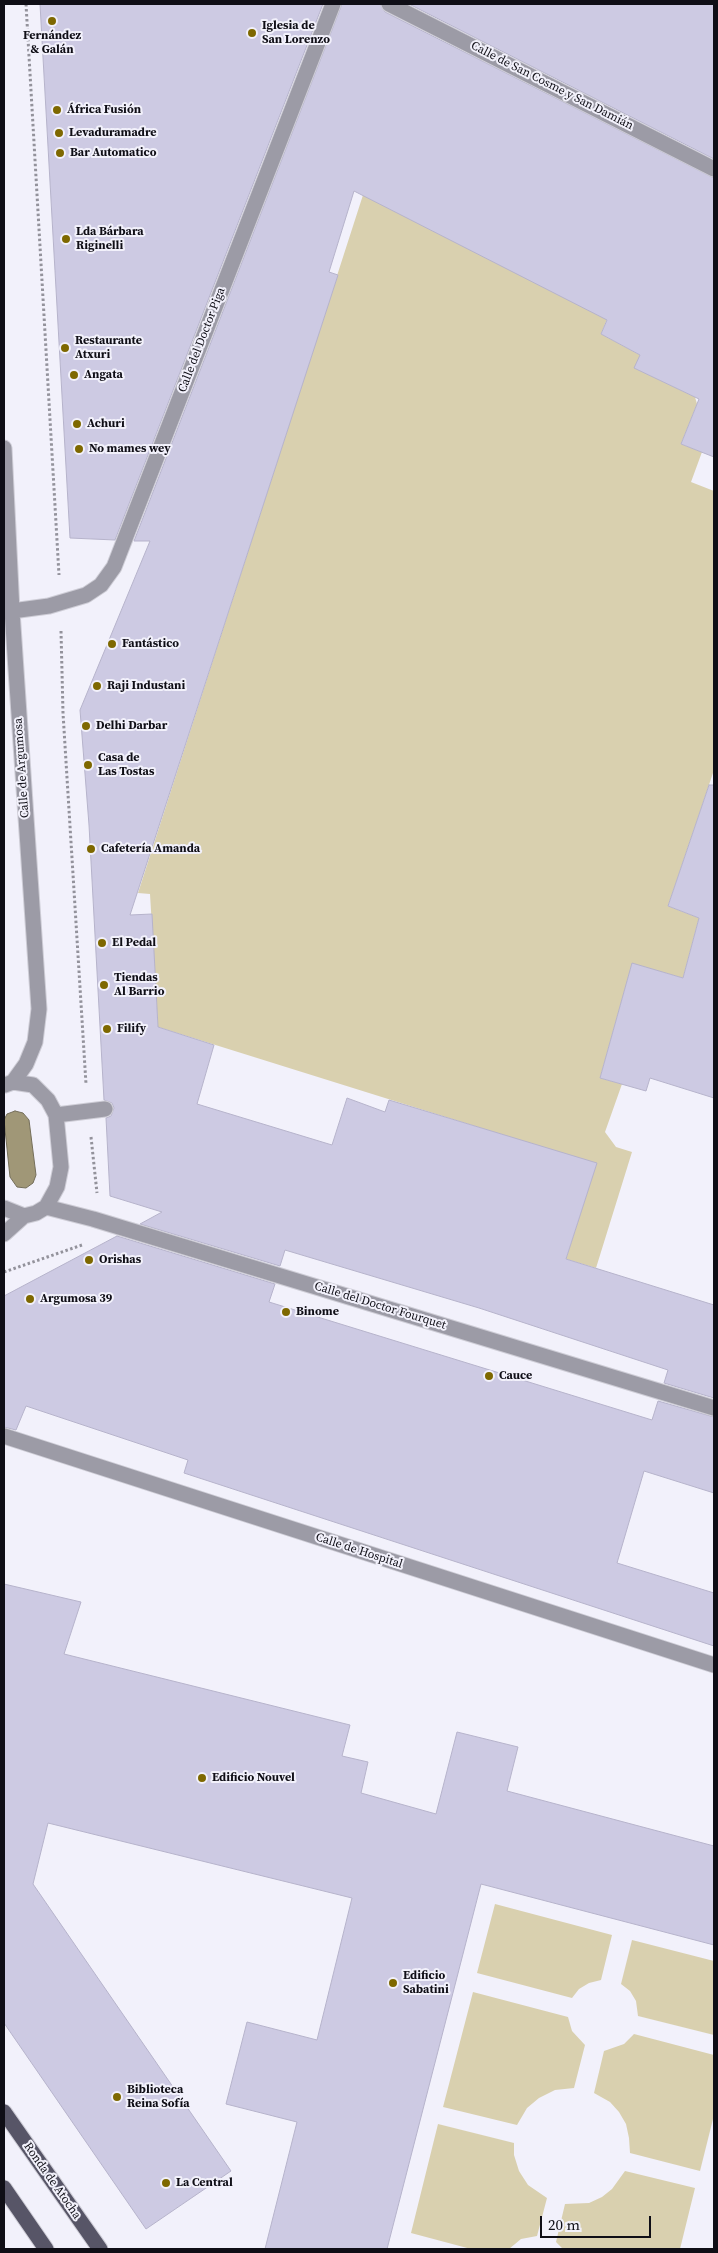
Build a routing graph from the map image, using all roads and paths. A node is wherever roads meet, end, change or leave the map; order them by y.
1 (333, 4) edge
2 (389, 4) edge
3 (714, 169) edge
4 (4, 448) edge
5 (4, 470) edge
6 (12, 611) junction
7 (9, 1084) edge
8 (105, 1109) dead end
9 (56, 1115) junction
10 (46, 1207) junction
11 (4, 1208) edge
12 (24, 1216) junction
13 (4, 1234) edge
14 (87, 1243) dead end
15 (4, 1272) edge
16 (714, 1408) edge
17 (4, 1436) edge
18 (714, 1665) edge
19 (4, 2112) edge
20 (4, 2188) edge
21 (46, 2249) edge
22 (100, 2249) edge

1 - 6 street, Calle del Doctor Piga
2 - 3 street, Calle de San Cosme y San Damián
4 - 5 street, Calle de Argumosa
5 - 6 street, Calle de Argumosa
6 - 7 street, Calle de Argumosa
7 - 9 street
8 - 9 street
9 - 10 street
10 - 12 street
10 - 16 street, Calle del Doctor Fourquet
11 - 12 street
12 - 13 street
14 - 15 path
17 - 18 street, Calle de Hospital
19 - 22 main road, Ronda de Atocha
20 - 21 main road

